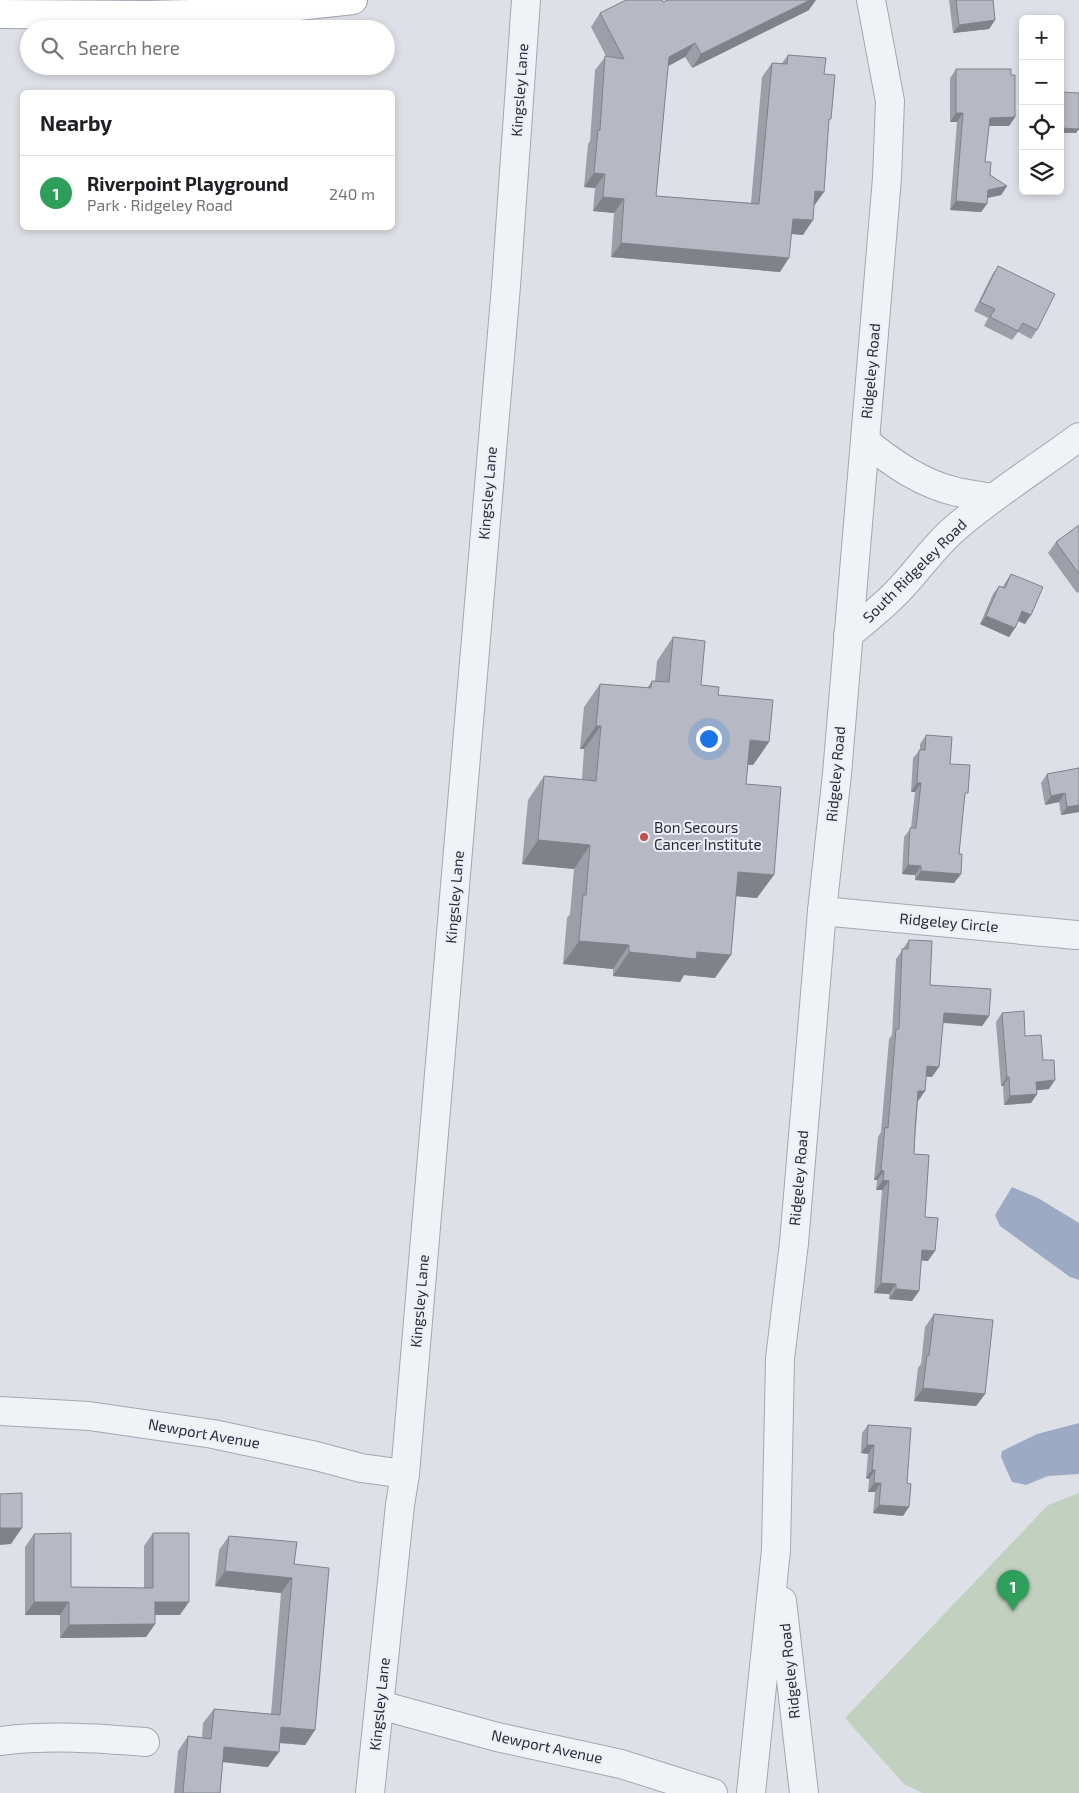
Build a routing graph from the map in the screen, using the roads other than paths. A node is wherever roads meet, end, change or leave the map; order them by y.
1 (353, 0) edge
2 (526, 0) edge
3 (871, 0) edge
4 (237, 7) edge
5 (0, 14) edge
6 (1079, 437) edge
7 (864, 442) junction
8 (992, 498) junction
9 (848, 635) junction
10 (822, 910) junction
11 (1076, 935) dead end
12 (0, 1411) edge
13 (405, 1474) junction
14 (776, 1550) junction
15 (380, 1705) junction
16 (0, 1741) edge
17 (145, 1742) dead end
18 (370, 1793) edge
19 (713, 1793) edge
20 (751, 1793) edge
21 (804, 1793) edge

1 - 4 main road
2 - 13 street, Kingsley Lane
3 - 7 street, Ridgeley Road
4 - 5 main road
6 - 8 street, South Ridgeley Road
7 - 8 street
7 - 9 street, Ridgeley Road
8 - 9 street, South Ridgeley Road
9 - 10 street, Ridgeley Road
10 - 11 street, Ridgeley Circle
10 - 14 street, Ridgeley Road
12 - 13 street, Newport Avenue
13 - 15 street, Kingsley Lane
14 - 20 street, Ridgeley Road
14 - 21 street, Ridgeley Road
15 - 18 street, Kingsley Lane
15 - 19 street, Newport Avenue
16 - 17 street

